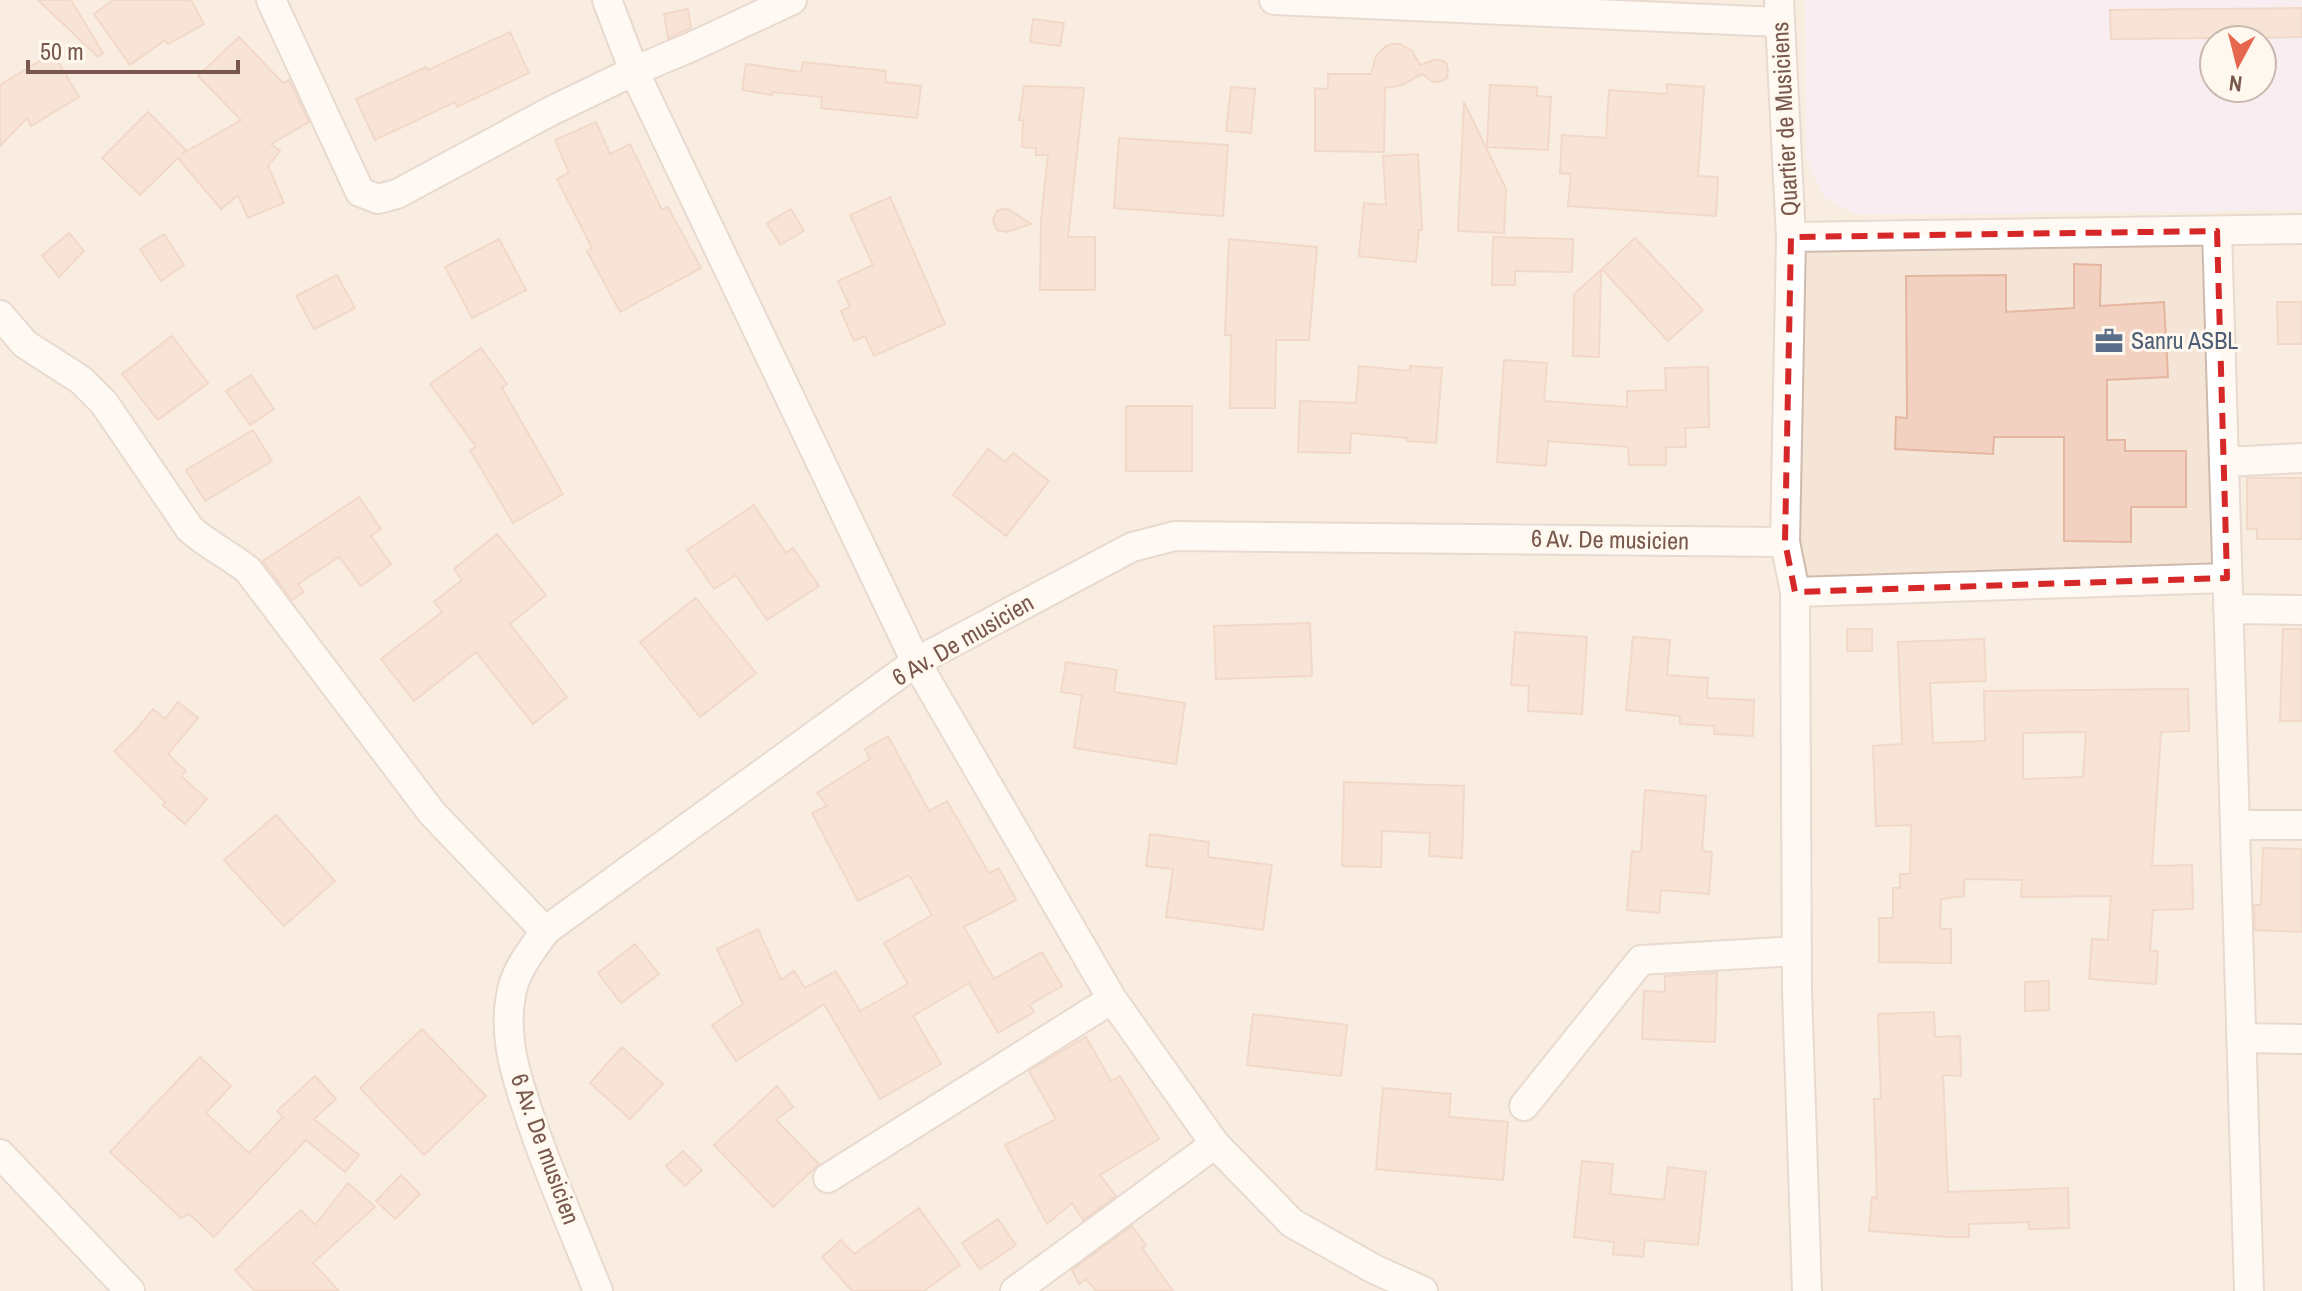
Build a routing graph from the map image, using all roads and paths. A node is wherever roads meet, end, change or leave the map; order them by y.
1 (271, 0) edge
2 (607, 0) edge
3 (792, 0) edge
4 (1274, 0) edge
5 (1779, 11) edge
6 (634, 71) junction
7 (2302, 229) edge
8 (2217, 231) junction
9 (1791, 237) junction
10 (0, 315) edge
11 (2302, 458) edge
12 (2224, 462) junction
13 (1785, 542) junction
14 (2227, 578) junction
15 (1795, 592) junction
16 (2228, 609) junction
17 (2302, 610) edge
18 (916, 662) junction
19 (2235, 825) junction
20 (2302, 825) edge
21 (545, 931) junction
22 (1797, 951) junction
23 (1112, 999) junction
24 (2241, 1038) junction
25 (2302, 1039) edge
26 (1524, 1106) dead end
27 (1215, 1144) junction
28 (0, 1154) edge
29 (828, 1178) dead end
30 (130, 1291) edge
31 (598, 1291) edge
32 (1015, 1291) edge
33 (1423, 1291) edge
34 (1807, 1291) edge
35 (2249, 1291) edge

1 - 6 street
2 - 6 street
3 - 6 street
4 - 5 street
5 - 9 street, Quartier de Musiciens
6 - 18 street
7 - 8 street
8 - 9 street
8 - 12 street
9 - 13 street, Quartier de Musiciens
10 - 21 street
11 - 12 street
12 - 14 street
13 - 15 street, Quartier de Musiciens
13 - 18 street, 6 Av. De musicien
14 - 15 street
14 - 16 street
15 - 22 street, Quartier de Musiciens
16 - 17 street
16 - 19 street
18 - 21 street, 6 Av. De musicien
18 - 23 street
19 - 20 street
19 - 24 street
21 - 31 street, 6 Av. De musicien
22 - 26 street
22 - 34 street, Quartier de Musiciens
23 - 27 street
23 - 29 street
24 - 25 street
24 - 35 street
27 - 32 street
27 - 33 street
28 - 30 street

